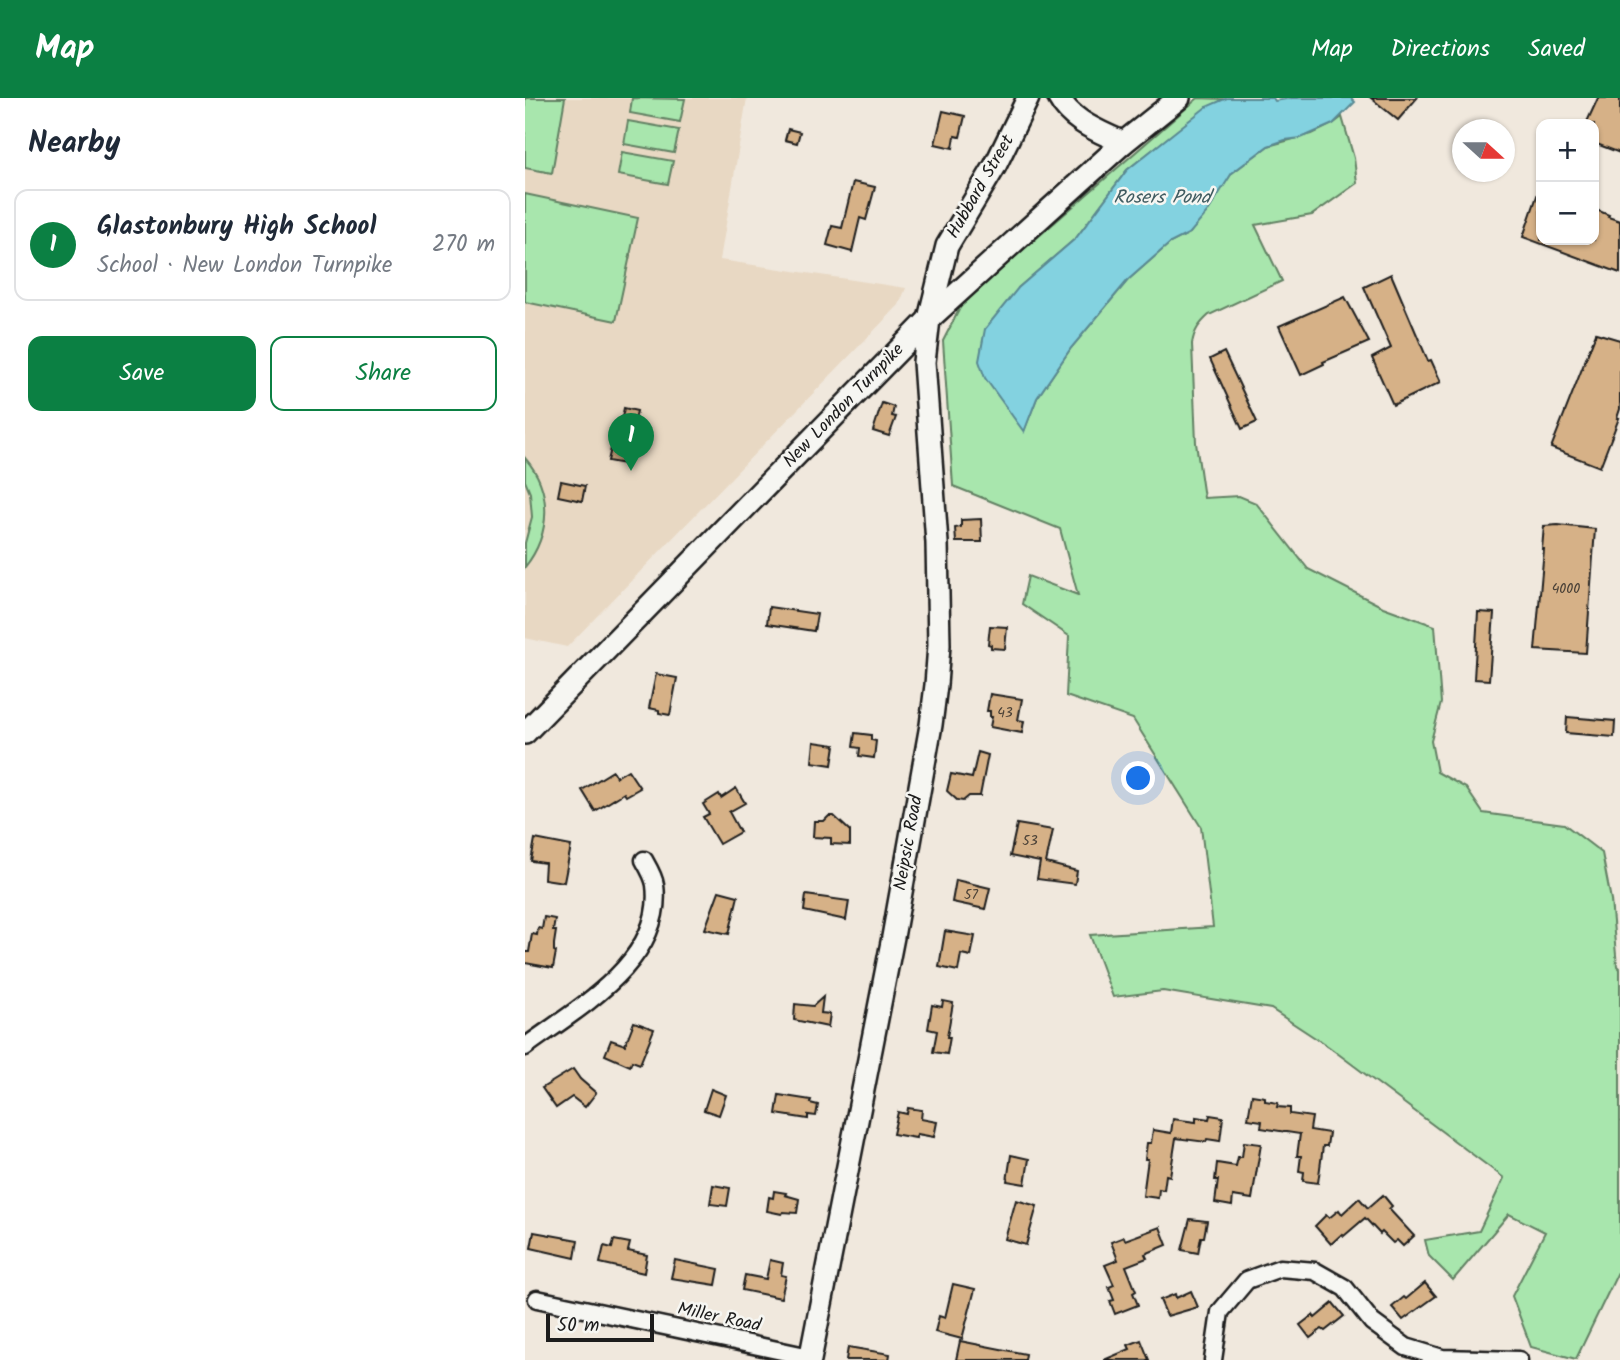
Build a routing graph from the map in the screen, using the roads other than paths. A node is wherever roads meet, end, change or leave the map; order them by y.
1 (1028, 98) edge
2 (1059, 98) edge
3 (1179, 98) edge
4 (1123, 143) junction
5 (929, 319) junction
6 (525, 733) edge
7 (644, 860) dead end
8 (525, 1047) edge
9 (537, 1299) dead end
10 (810, 1358) edge
11 (1213, 1360) edge
12 (1519, 1360) edge

1 - 5 street, Hubbard Street
2 - 4 street
3 - 4 street, New London Turnpike
4 - 5 street, New London Turnpike
5 - 6 street, New London Turnpike
5 - 10 street, Neipsic Road
7 - 8 street
9 - 10 street, Miller Road
11 - 12 street

